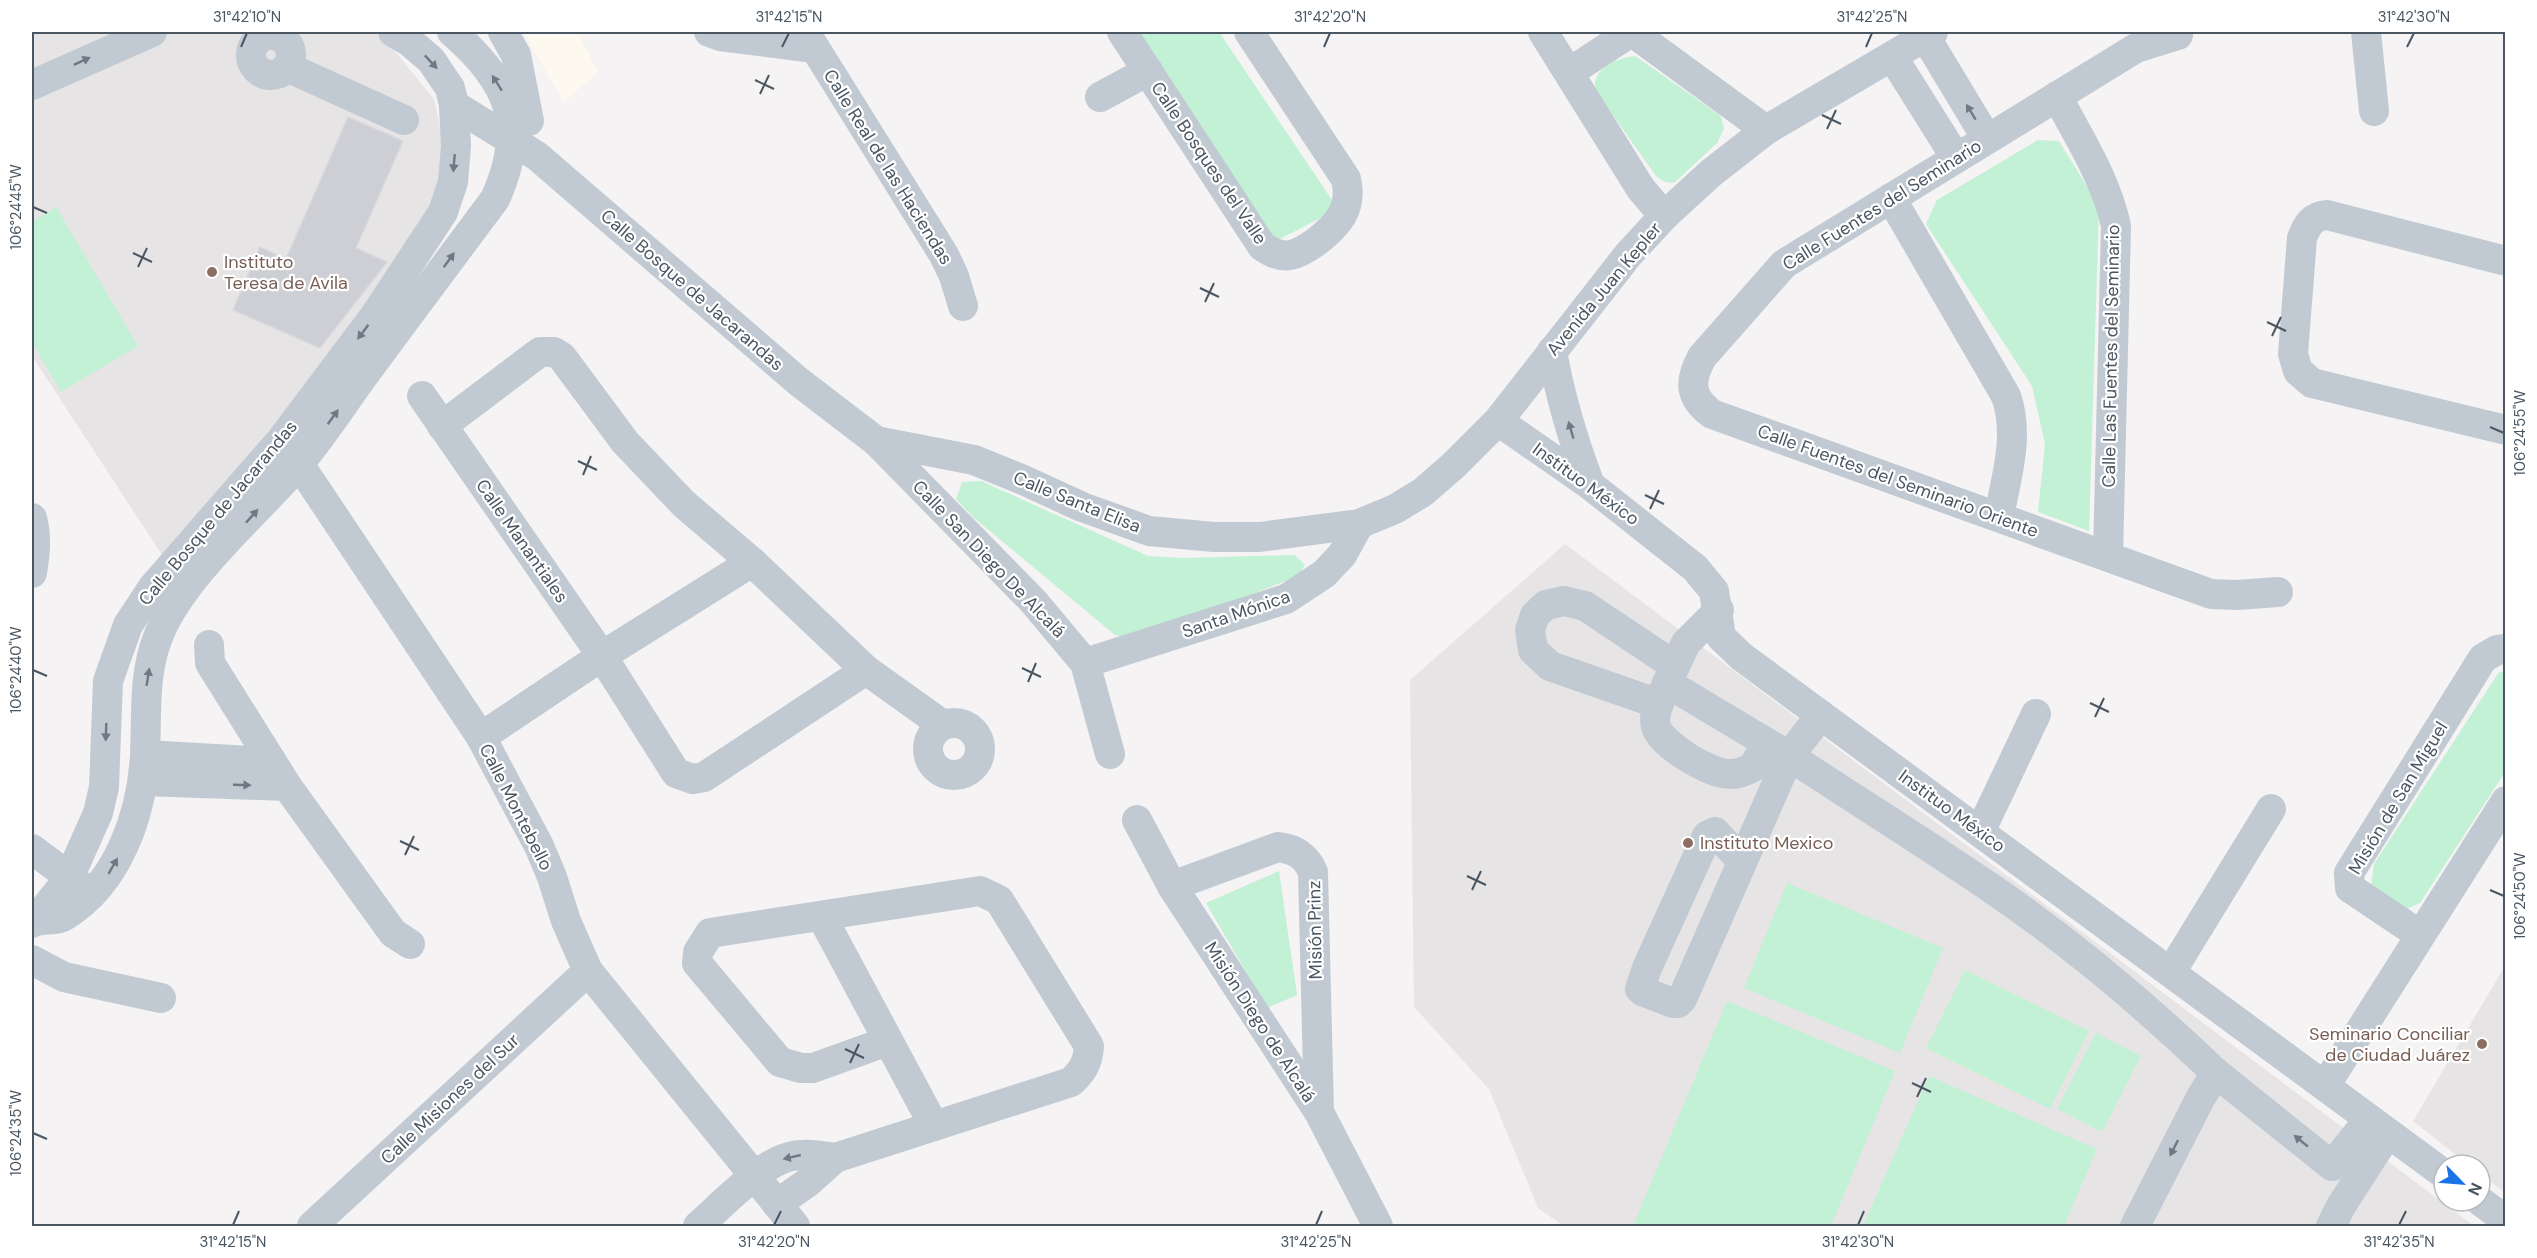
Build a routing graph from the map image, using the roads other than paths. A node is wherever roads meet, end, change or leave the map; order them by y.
1 (393, 32) edge
2 (452, 32) edge
3 (503, 32) edge
4 (709, 32) edge
5 (1122, 32) edge
6 (1249, 32) edge
7 (1543, 32) edge
8 (1631, 32) edge
9 (2366, 32) edge
10 (138, 34) edge
11 (1929, 34) edge
12 (2178, 36) dead end
13 (242, 37) edge
14 (809, 40) edge
15 (1892, 56) junction
16 (1148, 71) junction
17 (1570, 72) junction
18 (32, 85) edge
19 (2057, 96) junction
20 (1100, 97) dead end
21 (454, 105) junction
22 (2374, 111) dead end
23 (404, 120) dead end
24 (1766, 130) junction
25 (511, 138) junction
26 (1987, 139) junction
27 (537, 156) junction
28 (1956, 158) junction
29 (1891, 198) junction
30 (1664, 216) junction
31 (2505, 261) edge
32 (963, 306) dead end
33 (1552, 351) junction
34 (422, 396) dead end
35 (1695, 396) joint
36 (1498, 421) junction
37 (442, 426) junction
38 (2505, 430) edge
39 (282, 439) junction
40 (876, 441) junction
41 (299, 464) junction
42 (1590, 485) junction
43 (1999, 517) junction
44 (32, 518) edge
45 (1359, 524) junction
46 (2108, 556) junction
47 (752, 562) junction
48 (32, 573) edge
49 (2278, 592) dead end
50 (1719, 610) junction
51 (209, 645) dead end
52 (2505, 649) edge
53 (602, 656) junction
54 (1084, 663) junction
55 (866, 670) junction
56 (1667, 684) junction
57 (2036, 714) dead end
58 (1821, 715) junction
59 (944, 725) dead end
60 (481, 737) junction
61 (1778, 750) junction
62 (1110, 754) dead end
63 (271, 762) junction
64 (144, 768) junction
65 (287, 786) junction
66 (2505, 801) edge
67 (2271, 809) dead end
68 (1137, 820) dead end
69 (1980, 832) junction
70 (32, 849) edge
71 (1742, 860) junction
72 (80, 886) junction
73 (1172, 886) junction
74 (42, 912) edge
75 (822, 917) junction
76 (2420, 935) junction
77 (410, 944) dead end
78 (32, 960) edge
79 (588, 971) junction
80 (2171, 972) junction
81 (161, 998) dead end
82 (888, 1041) junction
83 (2216, 1073) junction
84 (2325, 1086) junction
85 (1319, 1112) junction
86 (934, 1126) junction
87 (2379, 1126) junction
88 (835, 1158) junction
89 (2432, 1165) edge
90 (2343, 1175) junction
91 (753, 1178) junction
92 (777, 1204) junction
93 (2492, 1210) edge
94 (2505, 1220) edge
95 (312, 1227) edge
96 (698, 1227) edge
97 (795, 1227) edge
98 (1378, 1227) edge
99 (2134, 1227) edge
100 (2331, 1227) edge

1 -> 21 street
25 -> 2 street
3 - 27 street
4 - 14 street
5 - 16 street, Calle Bosques del Valle
6 - 16 street, Calle Bosques del Valle
7 - 17 street
8 - 17 street
8 - 24 street
9 - 22 street
18 -> 10 street
11 - 15 street, Avenida Juan Kepler
26 -> 11 street
12 - 19 street, Calle Fuentes del Seminario
13 - 23 street
14 - 32 street, Calle Real de las Haciendas
15 - 24 street, Avenida Juan Kepler
15 - 28 street
16 - 20 street
17 - 30 street
19 - 26 street, Calle Fuentes del Seminario
19 - 46 street, Calle Las Fuentes del Seminario
21 - 25 street, Calle Bosque de Jacarandas
21 -> 39 street, Calle Bosque de Jacarandas
24 - 30 street, Avenida Juan Kepler
25 - 27 street, Calle Bosque de Jacarandas
41 -> 25 street, Calle Bosque de Jacarandas
26 - 28 street, Calle Fuentes del Seminario
27 - 40 street, Calle Bosque de Jacarandas
28 - 29 street, Calle Fuentes del Seminario
29 - 35 street, Calle Fuentes del Seminario
29 - 43 street
30 - 33 street, Avenida Juan Kepler
31 - 38 street
33 - 36 street, Avenida Juan Kepler
42 -> 33 street
34 - 37 street, Calle Manantiales
35 - 43 street, Calle Fuentes del Seminario Oriente
36 - 42 street, Instituo México
36 - 45 street, Calle Santa Elisa
37 - 47 street
37 - 53 street, Calle Manantiales
39 - 41 street, Calle Montebello
39 -> 72 street, Calle Bosque de Jacarandas
40 - 45 street, Calle Santa Elisa
40 - 54 street, Calle San Diego De Alcalá
41 - 60 street, Calle Montebello
64 -> 41 street, Calle Bosque de Jacarandas
42 - 50 street, Instituo México
43 - 46 street, Calle Fuentes del Seminario Oriente
44 - 48 street
45 - 54 street, Santa Mónica
46 - 49 street, Calle Fuentes del Seminario Oriente
47 - 53 street
47 - 55 street
50 - 56 street
50 - 58 street, Instituo México
51 - 63 street
52 - 76 street, Misión de San Miguel
53 - 55 street, Calle Manantiales
53 - 60 street
54 - 62 street, Calle San Diego De Alcalá
55 - 59 street
56 - 61 street
56 - 61 street
57 - 69 street
58 - 61 street
58 - 69 street, Instituo México
60 - 79 street, Calle Montebello
61 - 71 street
61 - 83 street
63 - 64 street
63 - 65 street
64 -> 65 street
72 -> 64 street, Calle Bosque de Jacarandas
65 - 77 street
66 - 76 street
67 - 80 street
68 - 73 street, Misión Diego de Alcalá
69 - 80 street, Instituo México
70 - 72 street
71 - 71 street
72 - 74 street, Calle Bosque de Jacarandas
73 - 85 street, Misión Diego de Alcalá
73 - 85 street, Misión Prinz
75 - 82 street
75 - 82 street
75 - 86 street
76 - 84 street
78 - 81 street
79 - 91 street, Calle Montebello
79 - 95 street, Calle Misiones del Sur
80 - 84 street, Instituo México
82 - 86 street
90 -> 83 street
83 -> 99 street
84 - 87 street, Instituo México
85 - 98 street, Misión Diego de Alcalá
86 - 88 street
87 - 89 street, Instituo México
87 - 90 street
88 -> 91 street
88 - 92 street
90 - 100 street
91 - 92 street, Calle Montebello
91 - 96 street
92 - 97 street, Calle Montebello
93 - 94 street

